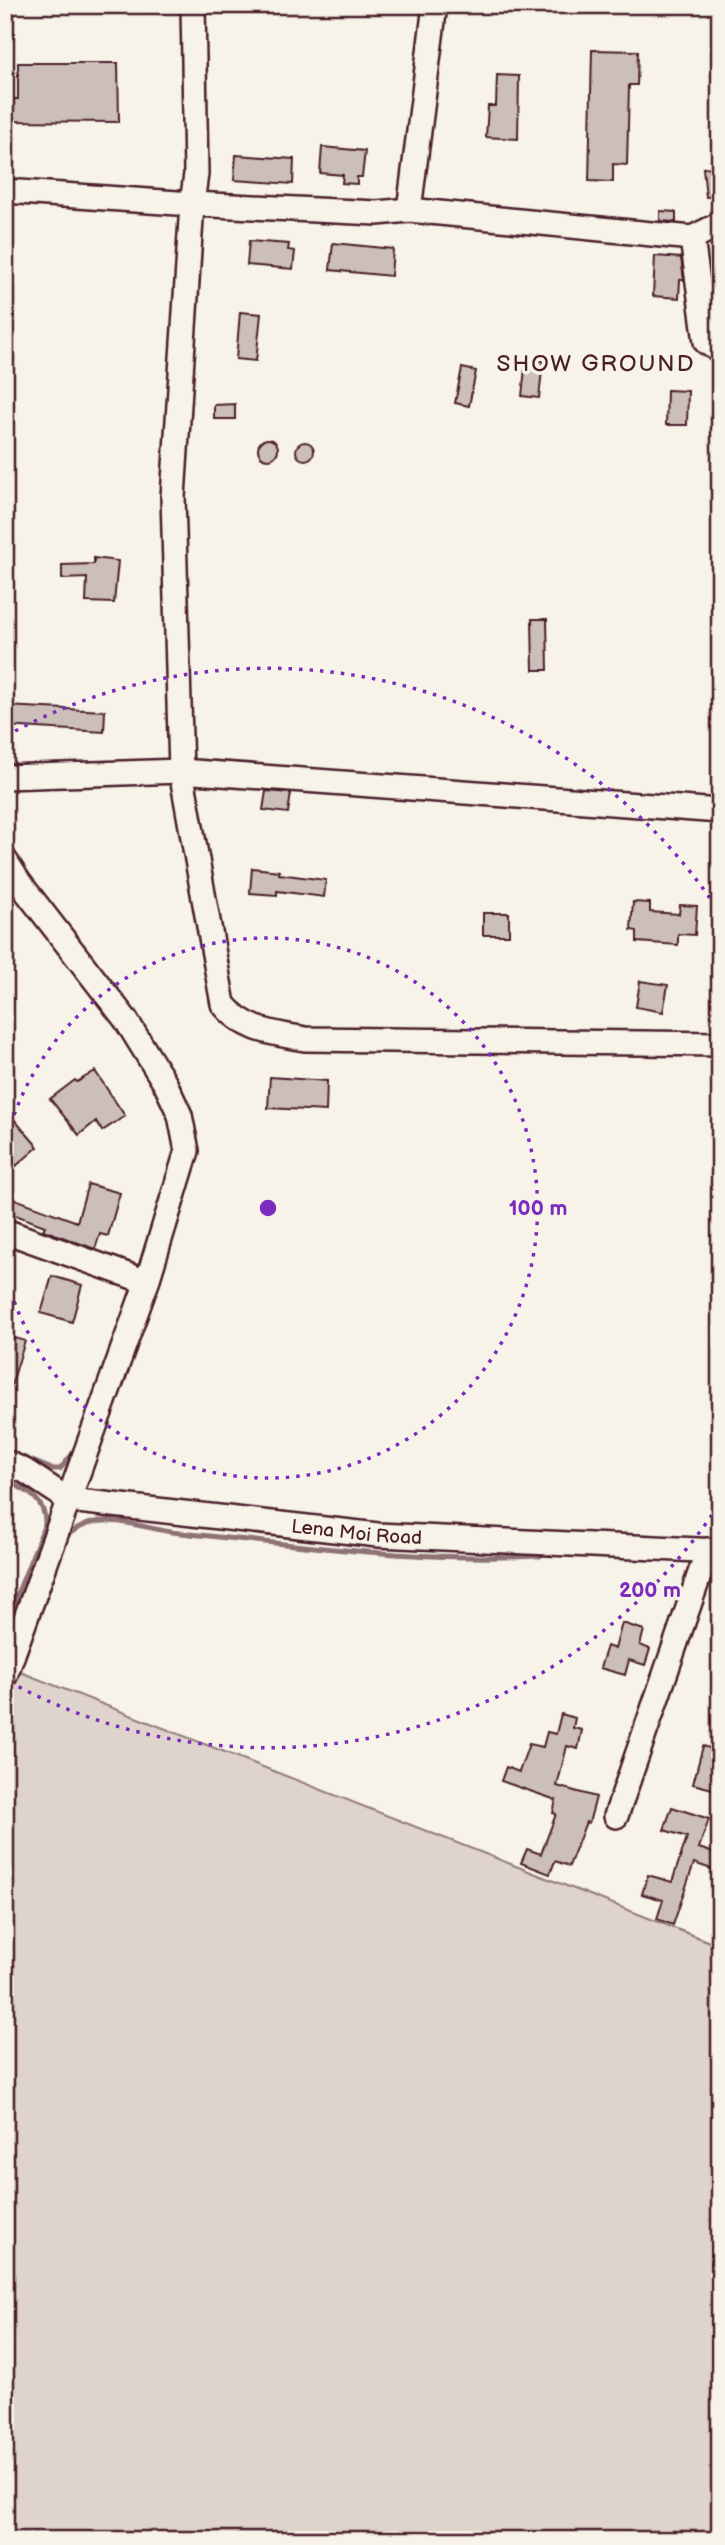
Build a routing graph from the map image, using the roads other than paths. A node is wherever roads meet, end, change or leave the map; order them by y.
1 (193, 5) edge
2 (435, 5) edge
3 (5, 191) edge
4 (192, 204) junction
5 (409, 210) junction
6 (720, 224) edge
7 (692, 238) junction
8 (720, 351) edge
9 (181, 771) junction
10 (5, 777) edge
11 (720, 810) edge
12 (5, 860) edge
13 (720, 1044) edge
14 (5, 1231) edge
15 (147, 1282) junction
16 (5, 1462) edge
17 (69, 1500) junction
18 (714, 1550) edge
19 (5, 1676) edge
20 (616, 1815) dead end

1 - 4 street
2 - 5 street
3 - 4 street
4 - 5 street
4 - 9 street
5 - 7 street
6 - 7 street
7 - 8 street
9 - 10 street
9 - 11 street
9 - 13 street
12 - 15 street
14 - 15 street
15 - 17 street
16 - 17 street, Lena Moi Road
17 - 18 street, Lena Moi Road
17 - 19 street
18 - 20 street

